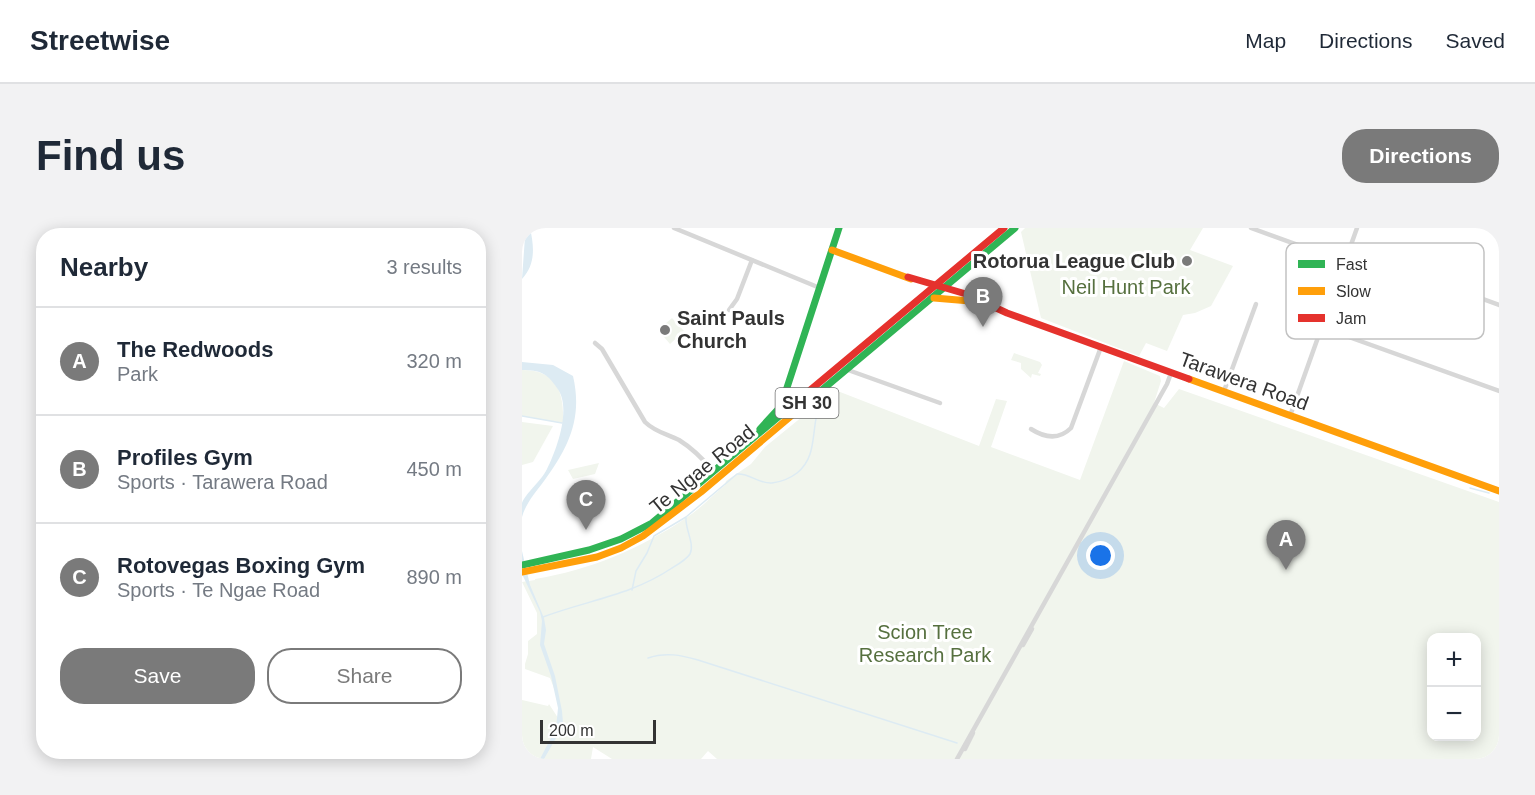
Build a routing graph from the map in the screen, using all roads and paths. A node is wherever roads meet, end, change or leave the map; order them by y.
1 (676, 228) edge
2 (839, 228) edge
3 (1005, 228) edge
4 (1015, 228) edge
5 (1251, 228) edge
6 (1357, 228) edge
7 (1292, 243) edge
8 (1352, 243) edge
9 (832, 250) junction
10 (752, 260) junction
11 (935, 286) junction
12 (820, 288) junction
13 (944, 289) junction
14 (934, 298) junction
15 (1484, 300) edge
16 (974, 301) junction
17 (1256, 304) dead end
18 (1499, 305) edge
19 (729, 310) dead end
20 (1317, 339) edge
21 (1354, 339) edge
22 (595, 343) dead end
23 (1101, 347) junction
24 (848, 370) junction
25 (1171, 373) junction
26 (789, 385) junction
27 (1224, 391) junction
28 (1499, 392) edge
29 (796, 403) junction
30 (940, 403) dead end
31 (1290, 416) junction
32 (1031, 429) dead end
33 (755, 438) junction
34 (716, 474) junction
35 (1498, 489) edge
36 (575, 555) junction
37 (583, 561) junction
38 (522, 565) edge
39 (536, 566) junction
40 (522, 572) edge
41 (958, 759) edge

1 - 10 street
2 - 9 main road
3 - 11 main road, Te Ngae Road / SH 30
4 - 13 main road, Te Ngae Road / SH 30
5 - 7 street
6 - 8 street
9 - 11 main road, Tarawera Road
9 - 12 main road
10 - 12 street
10 - 19 street
11 - 13 main road, Tarawera Road
11 - 29 main road, Te Ngae Road / SH 30
12 - 26 main road
13 - 14 main road, Te Ngae Road / SH 30
13 - 16 main road, Tarawera Road
14 - 16 main road
14 - 24 main road, Te Ngae Road / SH 30
15 - 18 street
16 - 23 main road, Tarawera Road
17 - 27 street
20 - 31 street
21 - 28 street
22 - 34 street
23 - 25 main road, Tarawera Road
23 - 32 street
24 - 30 street
24 - 34 main road, Te Ngae Road / SH 30
25 - 27 main road, Tarawera Road
25 - 41 street
26 - 29 main road
26 - 33 main road
27 - 31 main road, Tarawera Road
29 - 33 main road, Te Ngae Road / SH 30
31 - 35 main road, Tarawera Road
33 - 34 main road, Te Ngae Road / SH 30
34 - 36 main road, Te Ngae Road / SH 30
34 - 37 main road, Te Ngae Road / SH 30
36 - 37 main road
36 - 39 main road, Te Ngae Road / SH 30
37 - 39 main road, Te Ngae Road / SH 30
38 - 39 main road, Te Ngae Road / SH 30
39 - 40 main road, Te Ngae Road / SH 30

